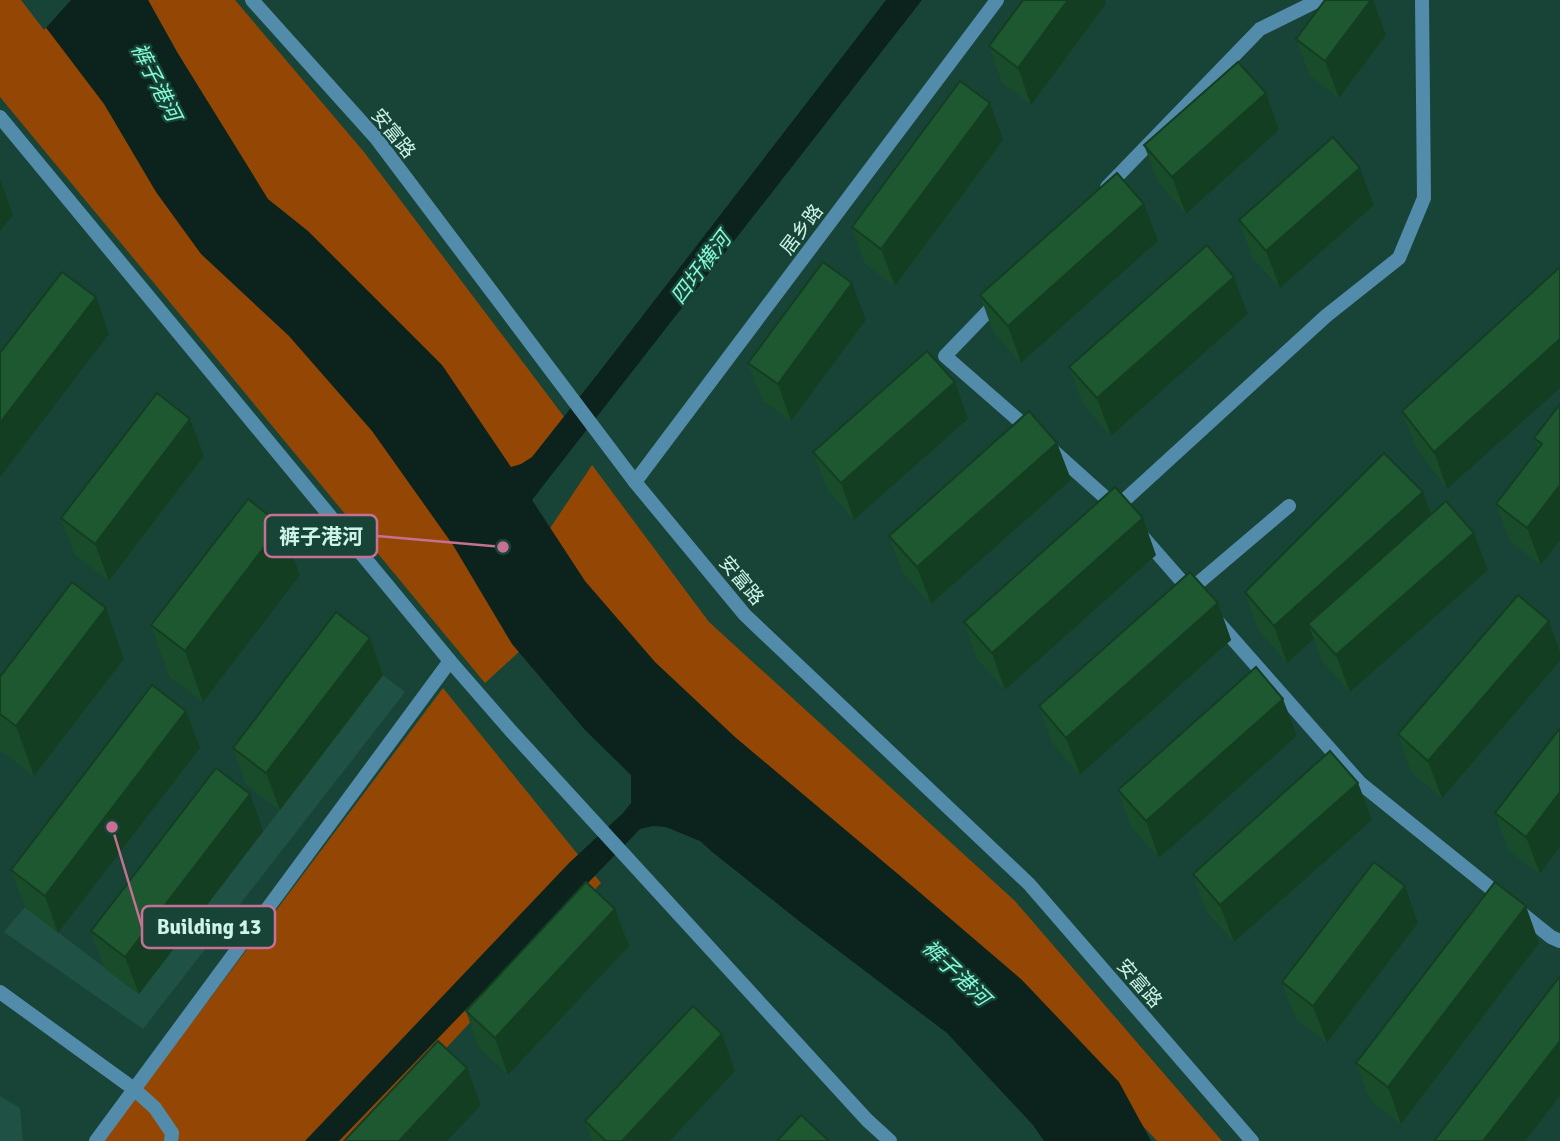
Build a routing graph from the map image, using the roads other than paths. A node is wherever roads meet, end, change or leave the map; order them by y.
1 (252, 0) edge
2 (998, 0) edge
3 (1319, 0) edge
4 (1422, 0) edge
5 (0, 117) edge
6 (1098, 197) edge
7 (1012, 286) edge
8 (635, 482) junction
9 (1289, 506) dead end
10 (1126, 518) junction
11 (1199, 600) junction
12 (450, 662) junction
13 (1557, 934) edge
14 (0, 992) edge
15 (134, 1089) junction
16 (96, 1141) edge
17 (171, 1141) edge
18 (890, 1141) edge
19 (1252, 1141) edge

1 - 8 street, 安富路
2 - 8 street, 居乡路
3 - 6 street
4 - 10 street
5 - 12 street
7 - 10 street
8 - 19 street, 安富路
9 - 11 street
10 - 11 street
11 - 13 street
12 - 15 street
12 - 18 street
14 - 15 street
15 - 16 street
15 - 17 street

